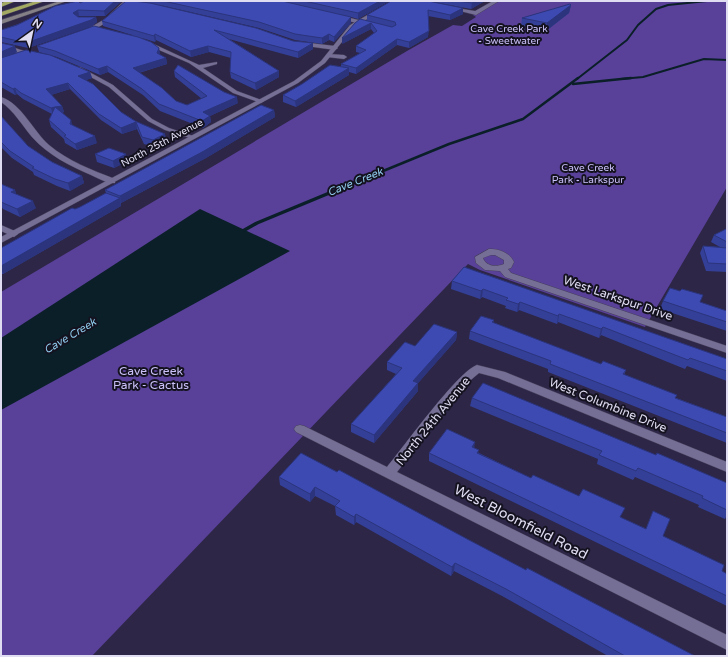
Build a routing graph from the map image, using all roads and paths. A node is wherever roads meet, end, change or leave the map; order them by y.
1 (12, 1) edge
2 (22, 1) edge
3 (42, 1) edge
4 (65, 1) edge
5 (395, 1) edge
6 (497, 1) edge
7 (33, 2) edge
8 (128, 2) edge
9 (1, 6) edge
10 (440, 6) edge
11 (1, 15) edge
12 (329, 15) edge
13 (93, 19) edge
14 (107, 20) junction
15 (1, 22) edge
16 (358, 22) junction
17 (378, 26) edge
18 (95, 28) junction
19 (102, 29) edge
20 (79, 34) edge
21 (136, 39) edge
22 (1, 40) edge
23 (294, 43) edge
24 (1, 45) edge
25 (335, 48) junction
26 (37, 49) edge
27 (29, 52) junction
28 (43, 56) edge
29 (329, 56) junction
30 (14, 57) edge
31 (344, 58) dead end
32 (215, 63) dead end
33 (69, 64) edge
34 (198, 67) junction
35 (1, 99) edge
36 (261, 101) junction
37 (193, 137) junction
38 (112, 181) junction
39 (1, 228) edge
40 (14, 234) junction
41 (1, 240) edge
42 (503, 269) dead end
43 (727, 350) edge
44 (477, 369) joint
45 (300, 429) dead end
46 (727, 467) edge
47 (389, 474) junction
48 (727, 643) edge

1 - 9 highway
2 - 9 highway
3 - 7 highway
4 - 15 main road
5 - 16 street, North 25th Avenue
6 - 10 street
7 - 9 highway
7 - 11 highway
8 - 14 street
12 - 16 street
13 - 14 street
14 - 18 street
16 - 17 street
16 - 25 street, North 25th Avenue
18 - 19 street
18 - 20 street
21 - 34 street
22 - 27 street
23 - 25 street
24 - 27 street
25 - 29 street, North 25th Avenue
26 - 27 street
27 - 28 street
27 - 30 street
29 - 31 street
29 - 36 street, North 25th Avenue
32 - 34 street
33 - 37 street
34 - 36 street
35 - 38 street
36 - 37 street, North 25th Avenue
37 - 38 street, North 25th Avenue
38 - 40 street, North 25th Avenue
39 - 40 street
40 - 41 street, North 25th Avenue
42 - 43 street, West Larkspur Drive
44 - 46 street, West Columbine Drive
44 - 47 street, North 24th Avenue
45 - 47 street, West Bloomfield Road
47 - 48 street, West Bloomfield Road

